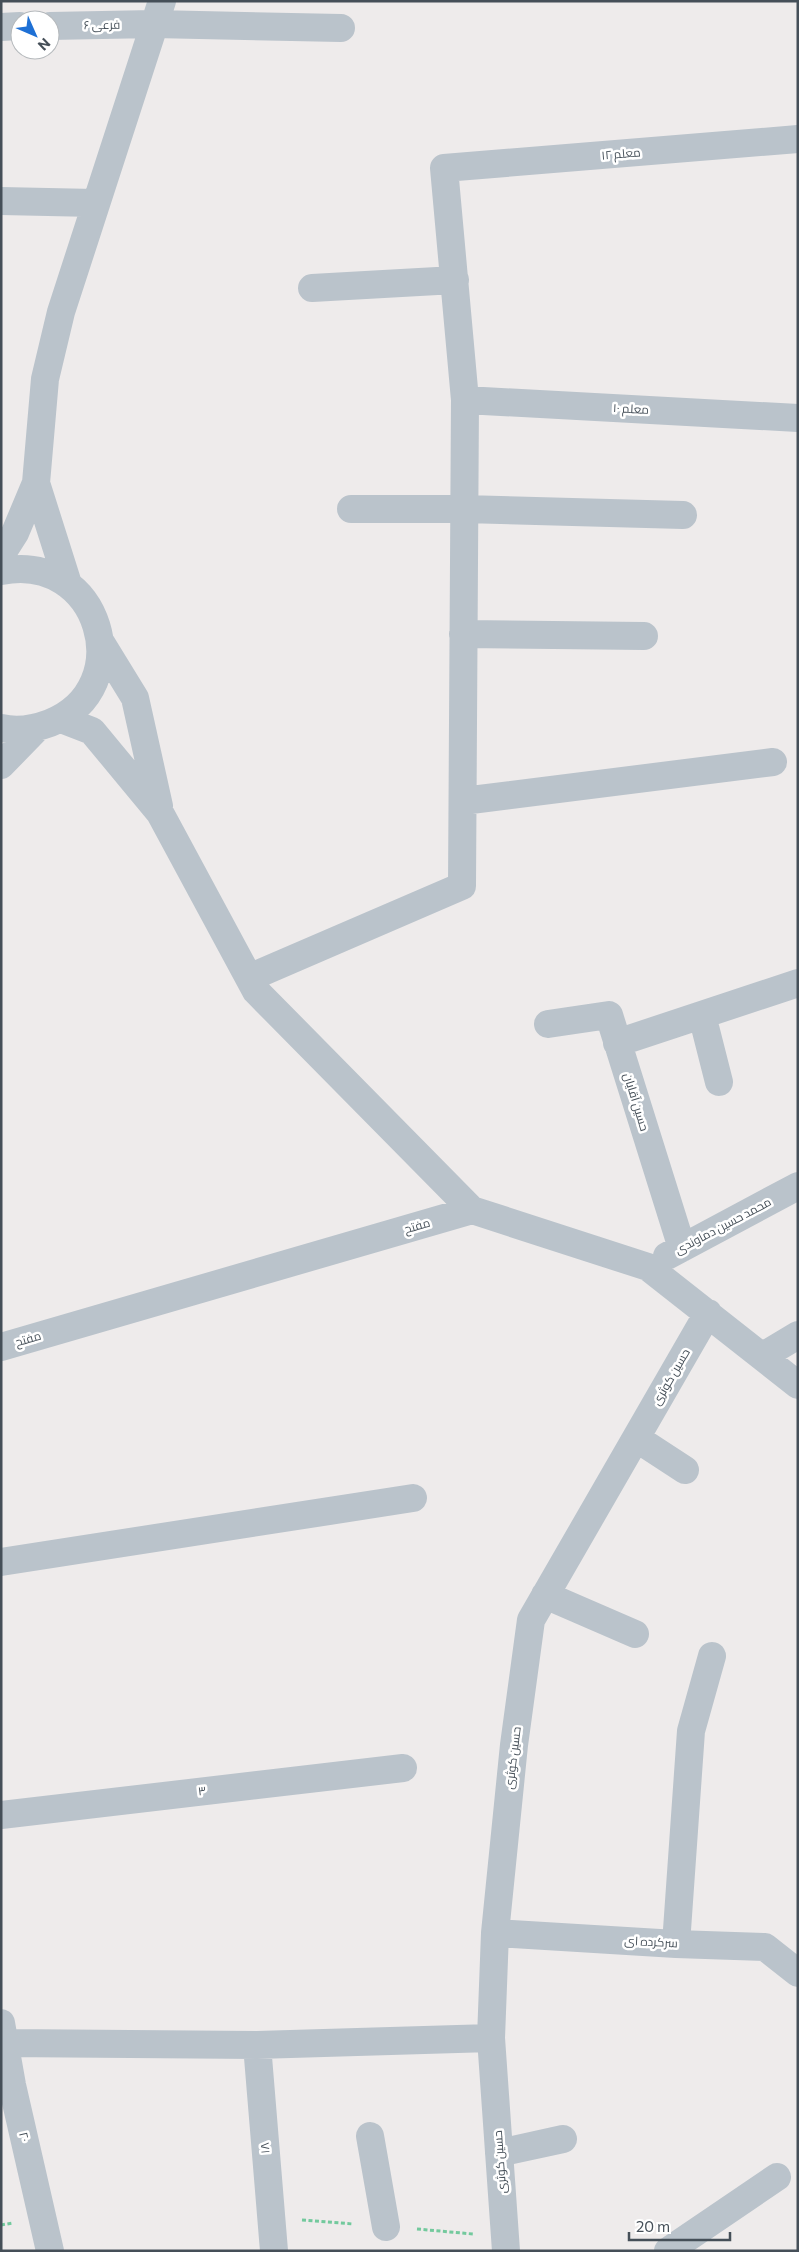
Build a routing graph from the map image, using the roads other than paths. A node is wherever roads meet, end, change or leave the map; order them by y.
1 (158, 13) edge
2 (60, 25) edge
3 (341, 28) dead end
4 (798, 139) edge
5 (1, 201) edge
6 (95, 203) junction
7 (454, 280) junction
8 (312, 288) dead end
9 (465, 400) junction
10 (798, 418) edge
11 (36, 484) junction
12 (351, 509) dead end
13 (464, 509) junction
14 (683, 515) dead end
15 (1, 555) edge
16 (1, 571) edge
17 (68, 584) junction
18 (463, 634) junction
19 (644, 636) dead end
20 (100, 641) junction
21 (49, 724) junction
22 (1, 728) edge
23 (773, 762) dead end
24 (1, 765) edge
25 (462, 801) junction
26 (160, 813) junction
27 (249, 978) junction
28 (798, 983) edge
29 (702, 1015) junction
30 (548, 1024) dead end
31 (617, 1042) junction
32 (719, 1082) dead end
33 (798, 1186) edge
34 (472, 1210) junction
35 (682, 1248) junction
36 (648, 1266) junction
37 (708, 1313) junction
38 (798, 1335) edge
39 (1, 1347) edge
40 (763, 1356) junction
41 (798, 1385) edge
42 (636, 1438) junction
43 (685, 1470) dead end
44 (413, 1498) dead end
45 (1, 1562) edge
46 (545, 1595) junction
47 (635, 1634) dead end
48 (712, 1656) dead end
49 (403, 1768) dead end
50 (1, 1815) edge
51 (494, 1933) junction
52 (676, 1944) junction
53 (798, 1973) edge
54 (3, 2033) edge
55 (491, 2038) junction
56 (257, 2045) junction
57 (370, 2136) dead end
58 (563, 2139) dead end
59 (499, 2153) junction
60 (777, 2177) dead end
61 (386, 2227) dead end
62 (50, 2251) edge
63 (274, 2251) edge
64 (506, 2251) edge
65 (668, 2251) edge

1 - 2 street, فرعی ۶
1 - 3 street, فرعی ۶
1 - 6 street
4 - 7 street, معلم ۱۲
5 - 6 street
6 - 11 street
7 - 8 street
7 - 9 street
9 - 10 street, معلم ۱۰
9 - 13 street
11 - 15 street
11 - 17 street
12 - 13 street
13 - 14 street
13 - 18 street
16 - 17 street
17 - 20 street
18 - 19 street
18 - 25 street
20 - 21 street
20 - 26 street
21 - 22 street
21 - 24 street
21 - 26 street
23 - 25 street
25 - 27 street
26 - 27 street
27 - 34 street
28 - 29 street
29 - 31 street
29 - 32 street
30 - 31 street, حسین آقایان
31 - 35 street, حسین آقایان
33 - 35 street, محمد حسین دماوندی
34 - 36 street
34 - 39 street, مفتح
35 - 36 street, محمد حسین دماوندی
36 - 37 street
37 - 40 street
37 - 42 street, حسین کوثری
38 - 40 street
40 - 41 street
42 - 43 street
42 - 46 street, حسین کوثری
44 - 45 street
46 - 47 street
46 - 51 street, حسین کوثری
48 - 52 street
49 - 50 street, ۳
51 - 52 street, سرکرده ای
51 - 55 street, حسین کوثری
52 - 53 street, سرکرده ای
54 - 56 street
54 - 62 street, ۲۰
55 - 56 street
55 - 59 street, حسین کوثری
56 - 63 street, ۱۸
57 - 61 street
58 - 59 street
59 - 64 street, حسین کوثری
60 - 65 street

